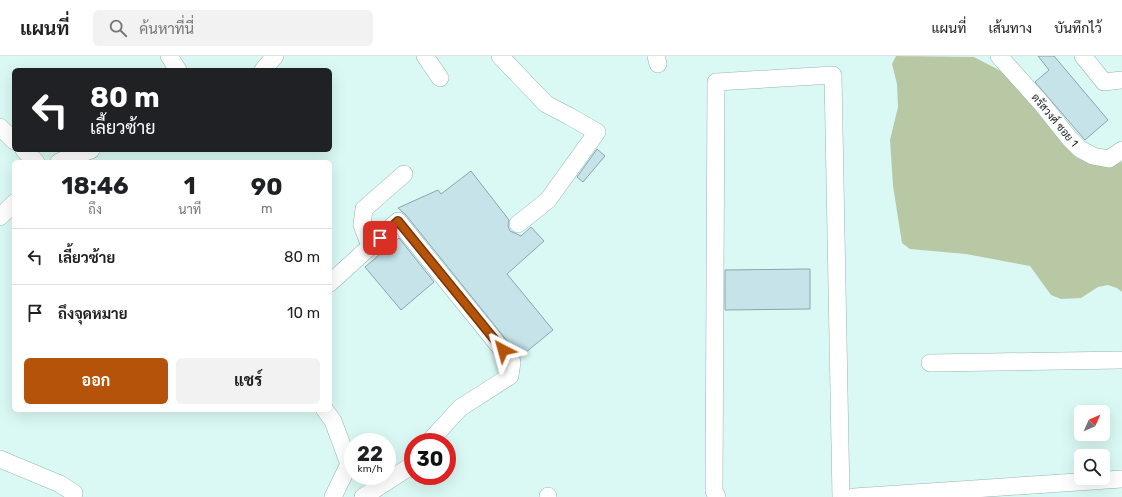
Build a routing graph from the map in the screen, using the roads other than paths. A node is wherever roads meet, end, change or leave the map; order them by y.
1 (169, 56) edge
2 (275, 56) edge
3 (425, 56) edge
4 (500, 56) edge
5 (999, 56) edge
6 (1083, 56) edge
7 (177, 68) edge
8 (265, 68) edge
9 (440, 78) dead end
10 (1122, 80) edge
11 (0, 127) edge
12 (12, 138) edge
13 (1122, 150) edge
14 (26, 152) edge
15 (85, 152) edge
16 (34, 160) edge
17 (63, 160) edge
18 (404, 174) dead end
19 (12, 205) edge
20 (0, 217) edge
21 (518, 224) dead end
22 (370, 246) junction
23 (332, 281) edge
24 (1122, 360) edge
25 (930, 363) dead end
26 (326, 412) edge
27 (436, 433) edge
28 (0, 459) edge
29 (404, 471) edge
30 (1122, 479) edge
31 (73, 497) edge
32 (333, 497) edge
33 (363, 497) edge
34 (717, 497) edge
35 (841, 497) edge
36 (854, 497) edge

1 - 7 street
2 - 8 street
3 - 9 street
4 - 21 street
5 - 13 street, ตรัสวงศ์ ซอย 1
6 - 10 street
11 - 12 street
14 - 16 street
15 - 17 street
18 - 22 street
19 - 20 street
22 - 23 street
22 - 27 street
24 - 25 street
26 - 32 street
28 - 31 street
29 - 33 street
30 - 36 street
34 - 35 street

